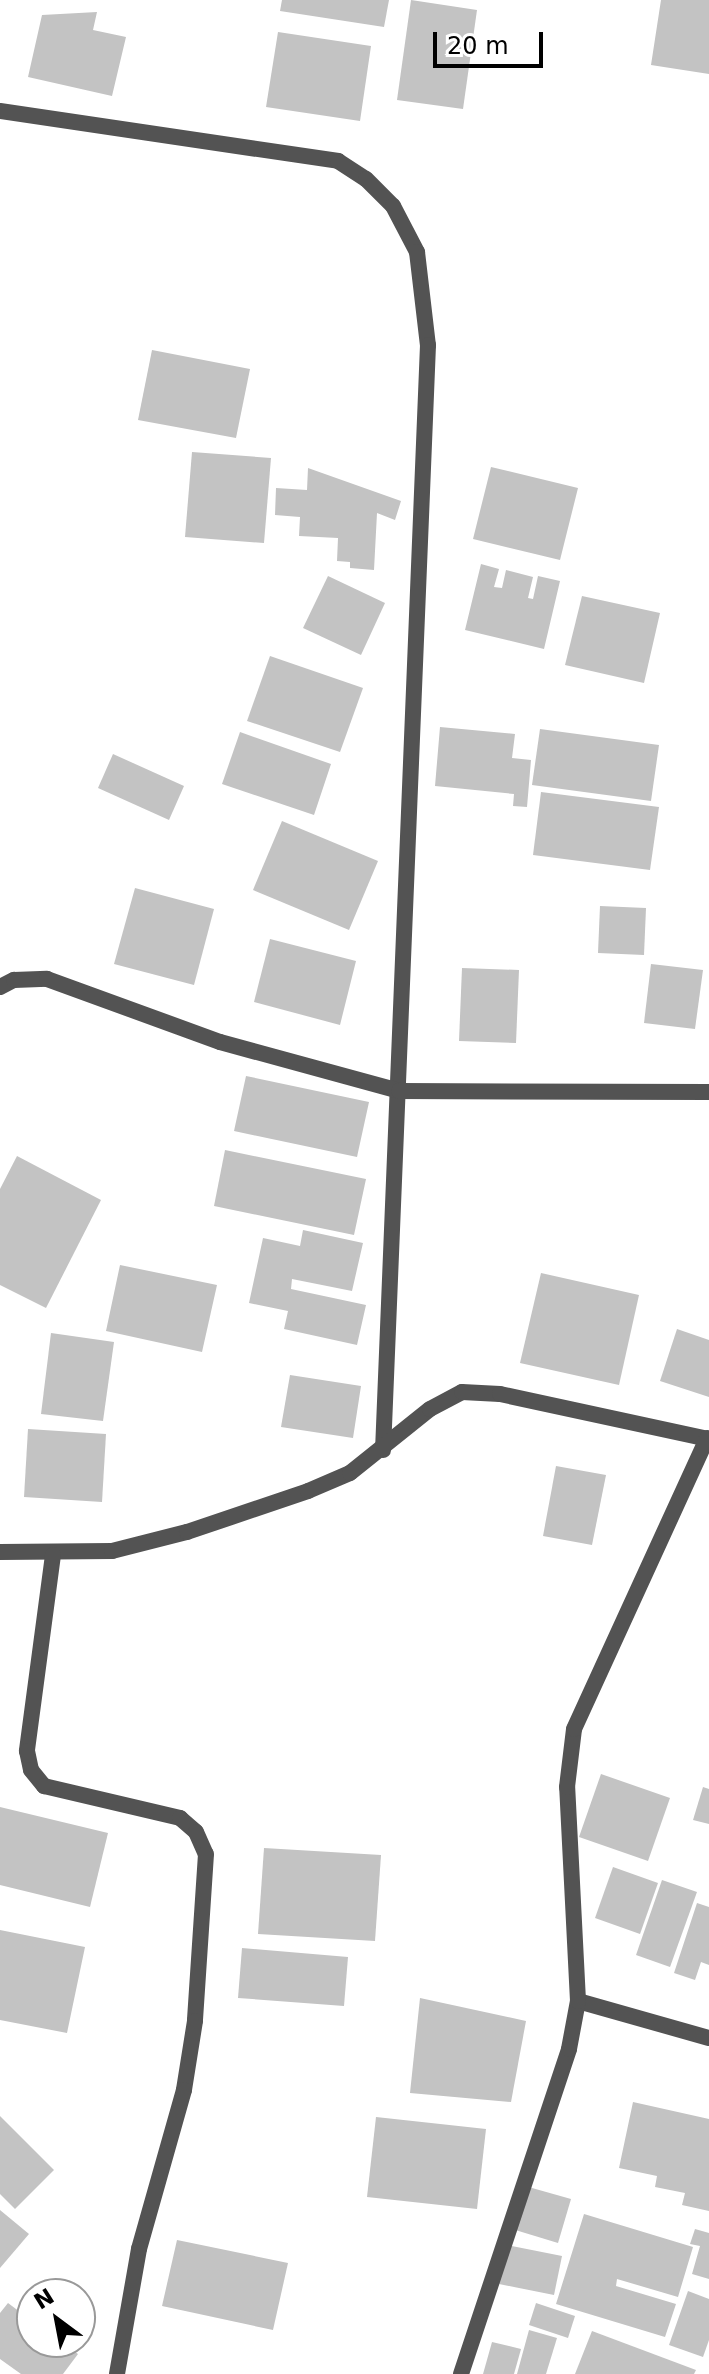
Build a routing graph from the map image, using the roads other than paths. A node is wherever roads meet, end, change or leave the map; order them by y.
1 (0, 111) edge
2 (0, 987) edge
3 (399, 1091) junction
4 (709, 1092) edge
5 (708, 1438) edge
6 (383, 1450) junction
7 (0, 1552) edge
8 (53, 1555) junction
9 (578, 2001) junction
10 (709, 2038) edge
11 (117, 2374) edge
12 (461, 2374) edge

1 - 3 street
2 - 3 street
3 - 4 street
3 - 6 street
5 - 6 street
5 - 9 street
6 - 8 street
7 - 8 street
8 - 11 street
9 - 10 street
9 - 12 street

